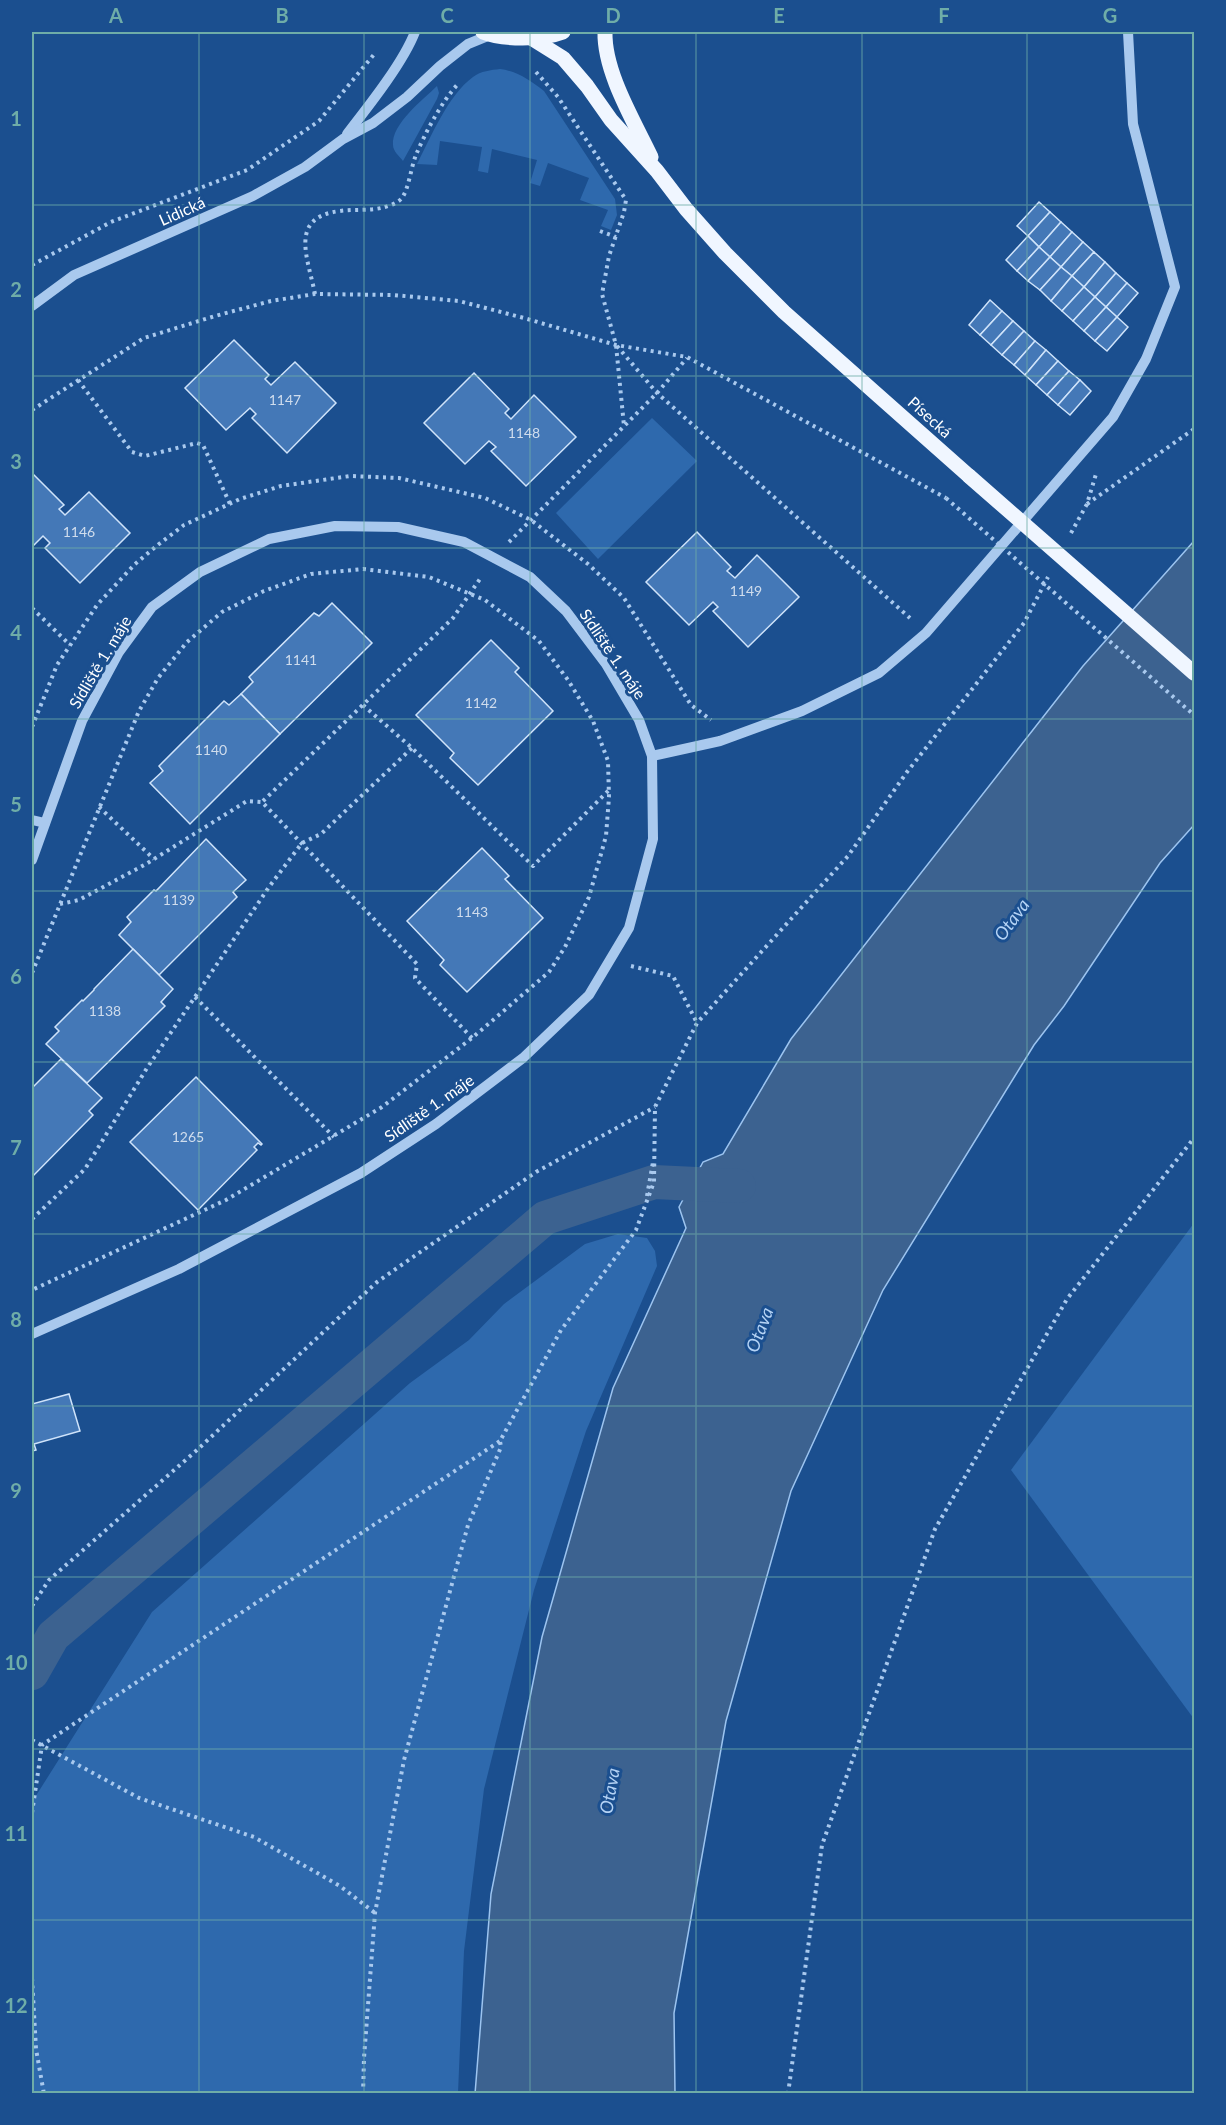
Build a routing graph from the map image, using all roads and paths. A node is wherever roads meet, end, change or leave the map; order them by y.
1 (415, 32) edge
2 (563, 32) edge
3 (605, 32) edge
4 (1128, 32) edge
5 (487, 33) edge
6 (531, 38) junction
7 (380, 48) dead end
8 (535, 71) dead end
9 (464, 77) dead end
10 (343, 139) junction
11 (657, 171) junction
12 (600, 231) dead end
13 (616, 237) junction
14 (32, 265) edge
15 (315, 294) junction
16 (32, 306) edge
17 (616, 345) junction
18 (687, 357) junction
19 (78, 380) junction
20 (657, 393) junction
21 (32, 410) edge
22 (624, 426) junction
23 (1194, 429) edge
24 (1096, 472) dead end
25 (230, 504) junction
26 (1087, 504) junction
27 (531, 520) junction
28 (988, 528) dead end
29 (1071, 534) dead end
30 (980, 537) dead end
31 (495, 557) junction
32 (1050, 574) dead end
33 (469, 594) junction
34 (32, 608) edge
35 (917, 609) dead end
36 (909, 618) junction
37 (902, 625) dead end
38 (926, 633) junction
39 (70, 645) junction
40 (1194, 674) edge
41 (363, 705) junction
42 (1194, 715) edge
43 (721, 719) dead end
44 (32, 727) edge
45 (412, 748) junction
46 (652, 756) junction
47 (609, 790) junction
48 (262, 801) junction
49 (99, 807) junction
50 (32, 820) edge
51 (45, 823) junction
52 (302, 843) junction
53 (154, 859) junction
54 (32, 860) edge
55 (60, 904) junction
56 (609, 961) junction
57 (32, 973) edge
58 (195, 997) junction
59 (697, 1023) junction
60 (472, 1038) junction
61 (656, 1107) junction
62 (334, 1137) junction
63 (1194, 1138) edge
64 (32, 1219) edge
65 (32, 1290) edge
66 (32, 1334) edge
67 (500, 1441) junction
68 (32, 1605) edge
69 (32, 1740) edge
70 (42, 1745) junction
71 (32, 1813) edge
72 (375, 1913) junction
73 (32, 1978) edge
74 (44, 2094) edge
75 (363, 2094) edge
76 (788, 2094) edge

1 - 10 street, Lidická
2 - 6 main road
3 - 11 main road, Písecká
4 - 38 street
5 - 6 main road
5 - 10 street, Lidická
6 - 11 main road, Písecká
7 - 14 path
8 - 13 path
9 - 15 path
10 - 16 street, Lidická
11 - 40 main road, Písecká, bridge
12 - 13 path
13 - 17 path
15 - 17 path
15 - 19 path
17 - 18 path
17 - 20 path
17 - 22 path
18 - 20 path
18 - 42 path, bridge
19 - 21 path
19 - 25 path
20 - 22 path
20 - 36 path
22 - 27 path
23 - 26 path
24 - 26 path
25 - 27 path
25 - 39 path
26 - 29 path
27 - 31 path
27 - 43 path
28 - 30 path
31 - 33 path
31 - 46 street, Sídliště 1. máje
31 - 51 street, Sídliště 1. máje
32 - 59 path
33 - 41 path
33 - 47 path
33 - 49 path
34 - 39 path
35 - 36 path
36 - 37 path
36 - 38 path
38 - 46 street
39 - 44 path
41 - 45 path
41 - 48 path
45 - 47 path
45 - 52 path
46 - 56 street, Sídliště 1. máje
47 - 60 path
48 - 52 path
48 - 53 path
49 - 53 path
49 - 55 path
50 - 51 street
51 - 54 street, Sídliště 1. máje
52 - 58 path
52 - 60 path
53 - 55 path
55 - 57 path
56 - 59 path
56 - 66 street, Sídliště 1. máje
58 - 62 path
58 - 64 path
59 - 61 path
60 - 62 path
61 - 67 path
61 - 68 path
62 - 65 path
63 - 76 path
67 - 70 path
67 - 72 path
69 - 70 path
70 - 71 path
70 - 72 path
72 - 75 path
73 - 74 path

